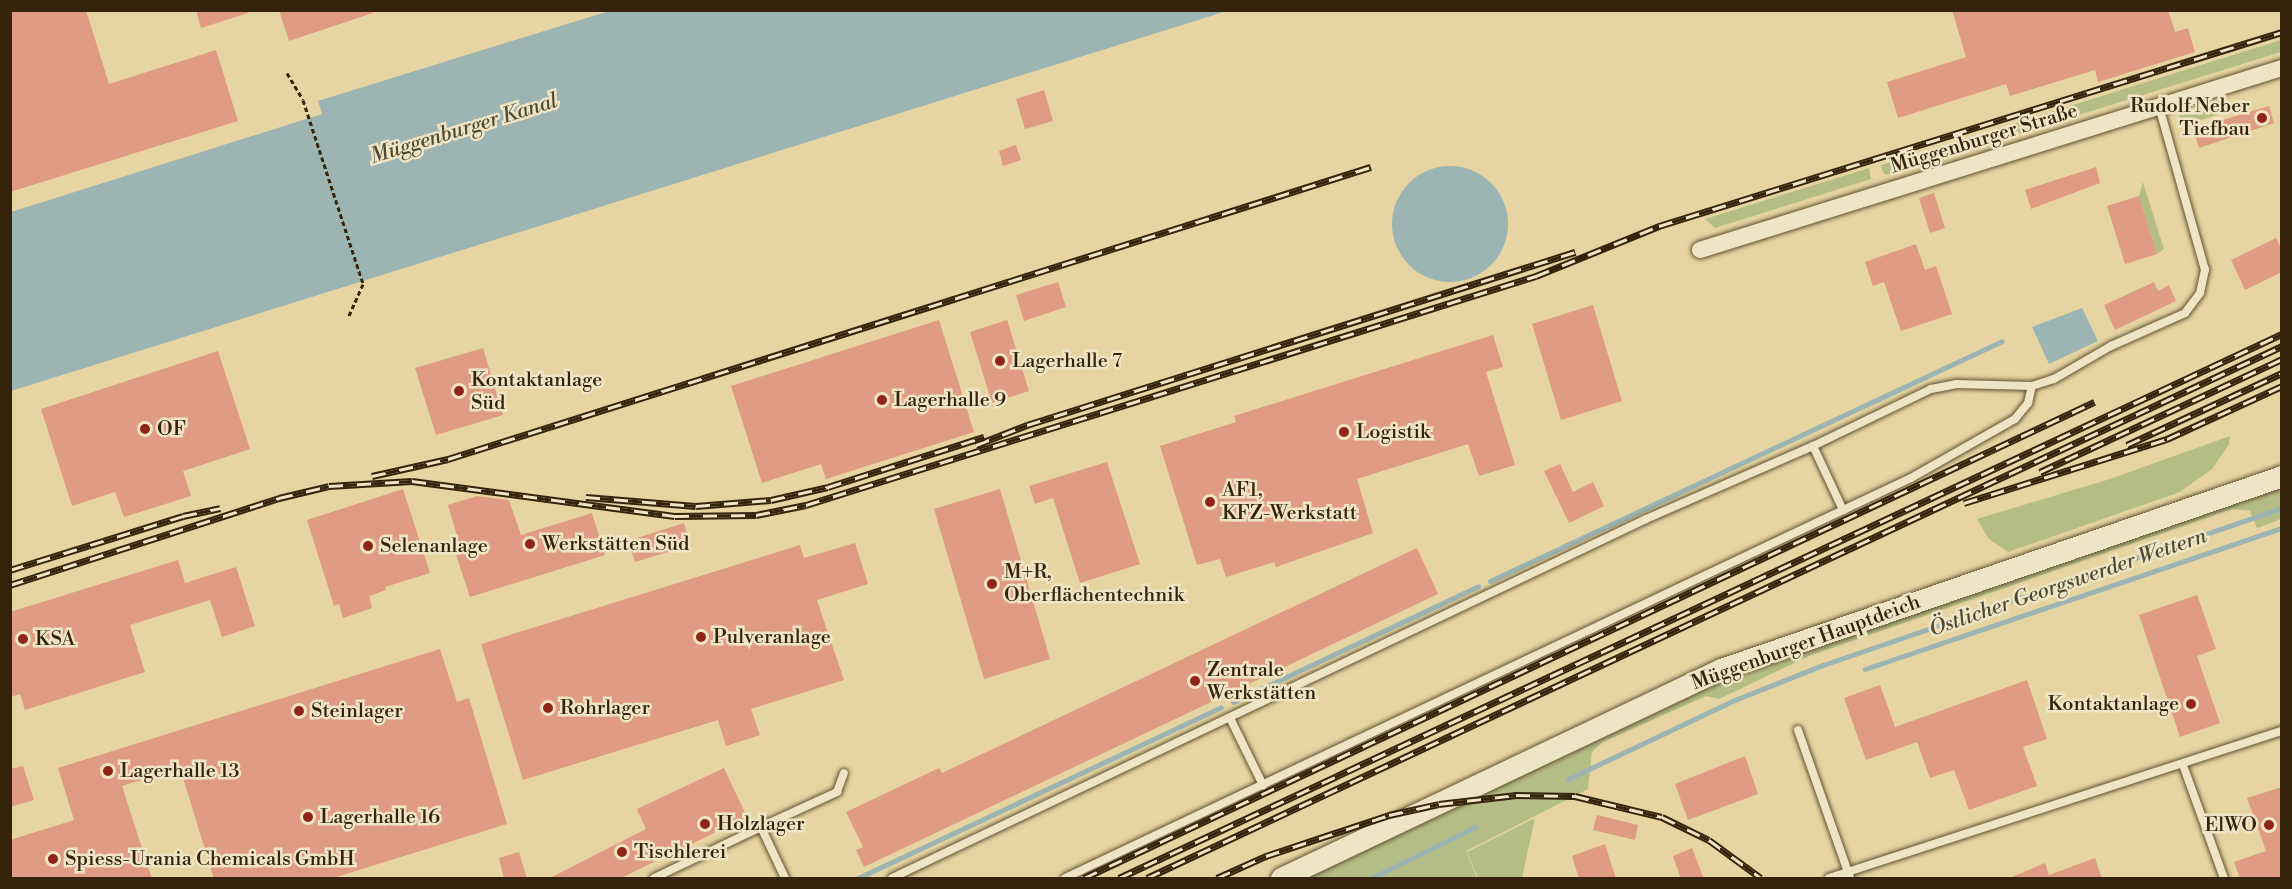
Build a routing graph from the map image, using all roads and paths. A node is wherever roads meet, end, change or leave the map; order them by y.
1 (2282, 68) edge
2 (287, 74) dead end
3 (2159, 106) junction
4 (1700, 250) dead end
5 (348, 317) dead end
6 (2032, 386) junction
7 (1813, 446) junction
8 (2282, 476) edge
9 (1843, 510) junction
10 (1230, 718) junction
11 (1798, 729) dead end
12 (2282, 731) edge
13 (2183, 765) junction
14 (844, 773) dead end
15 (1263, 785) junction
16 (761, 827) junction
17 (1849, 875) edge
18 (654, 879) edge
19 (785, 879) edge
20 (892, 879) edge
21 (1065, 879) edge
22 (1281, 879) edge
23 (1829, 879) edge
24 (2224, 879) edge

1 - 3 street, Müggenburger Straße
2 - 5 path
3 - 4 street, Müggenburger Straße
3 - 6 lane
6 - 7 lane
6 - 9 lane
7 - 9 lane
7 - 10 lane
8 - 22 street, Müggenburger Hauptdeich
9 - 15 lane
10 - 15 lane
10 - 20 lane
11 - 17 lane
12 - 13 lane
13 - 17 lane
13 - 24 lane
14 - 16 lane
15 - 21 lane
16 - 18 lane
16 - 19 lane
17 - 23 lane

